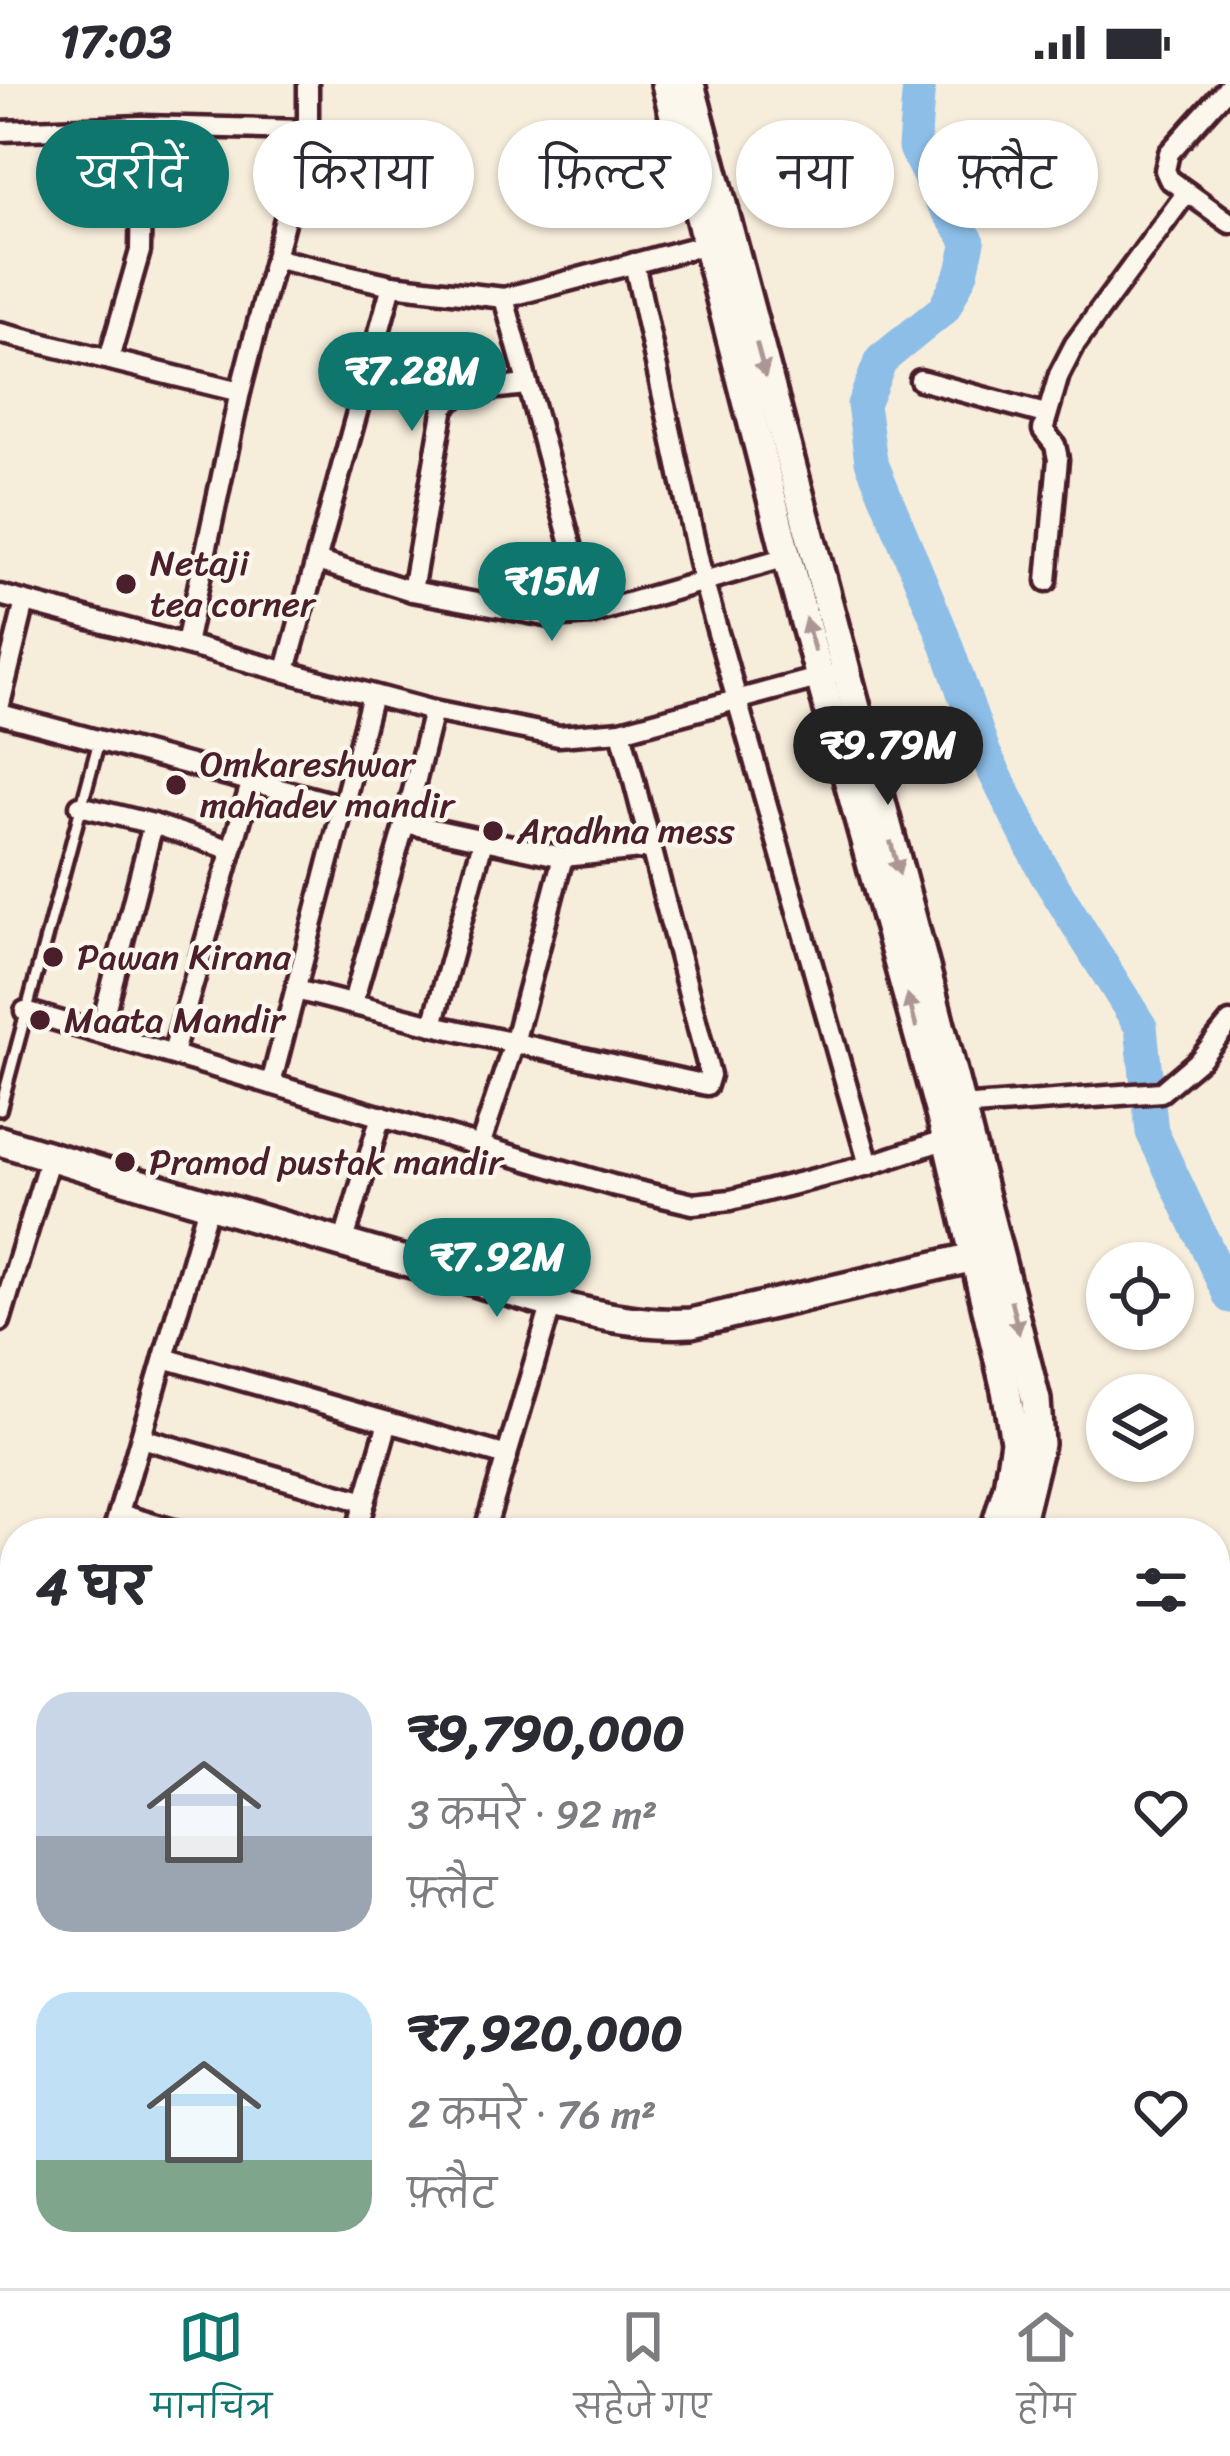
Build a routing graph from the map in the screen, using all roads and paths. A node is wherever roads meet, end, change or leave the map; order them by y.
1 (308, 84) edge
2 (666, 84) edge
3 (689, 84) edge
4 (1230, 85) edge
5 (308, 120) edge
6 (36, 129) edge
7 (0, 130) edge
8 (1187, 192) junction
9 (1230, 223) edge
10 (140, 228) edge
11 (285, 228) edge
12 (707, 244) junction
13 (277, 260) junction
14 (634, 263) junction
15 (392, 285) junction
16 (504, 298) junction
17 (0, 333) edge
18 (109, 358) junction
19 (920, 380) dead end
20 (526, 385) junction
21 (241, 392) junction
22 (1046, 414) junction
23 (788, 557) junction
24 (317, 561) junction
25 (703, 580) junction
26 (1047, 581) dead end
27 (412, 591) junction
28 (0, 595) edge
29 (25, 602) junction
30 (590, 614) junction
31 (187, 644) junction
32 (286, 670) junction
33 (833, 673) junction
34 (371, 695) junction
35 (737, 699) junction
36 (0, 704) edge
37 (433, 711) junction
38 (0, 714) edge
39 (621, 731) junction
40 (100, 741) junction
41 (252, 780) junction
42 (80, 806) junction
43 (343, 806) junction
44 (405, 823) junction
45 (153, 824) junction
46 (483, 841) junction
47 (650, 848) junction
48 (229, 850) junction
49 (563, 857) junction
50 (296, 990) junction
51 (353, 1002) junction
52 (26, 1010) junction
53 (433, 1025) junction
54 (100, 1031) junction
55 (1227, 1031) edge
56 (514, 1042) junction
57 (173, 1053) junction
58 (272, 1084) junction
59 (959, 1107) junction
60 (0, 1110) edge
61 (381, 1116) junction
62 (946, 1138) junction
63 (0, 1141) edge
64 (481, 1143) junction
65 (50, 1156) junction
66 (869, 1165) junction
67 (208, 1206) junction
68 (343, 1244) junction
69 (985, 1252) junction
70 (552, 1303) junction
71 (2, 1307) edge
72 (164, 1358) junction
73 (388, 1422) junction
74 (141, 1438) junction
75 (507, 1456) junction
76 (365, 1502) junction
77 (118, 1518) edge
78 (360, 1518) edge
79 (488, 1518) edge
80 (999, 1518) edge
81 (1021, 1518) edge

1 - 5 street
2 - 12 street
3 -> 33 street
4 - 8 street
6 - 7 street
8 - 9 street
8 - 22 street
10 - 18 street
11 - 13 street
12 - 14 street
12 - 23 street
13 - 15 street
13 - 21 street
14 - 16 street
14 - 25 street
15 - 16 street
15 - 24 street
16 - 20 street
17 - 18 street
18 - 21 street
19 - 22 street
20 - 27 street
20 - 30 street
21 - 31 street
22 - 26 street
23 - 25 street
33 -> 23 street
24 - 27 street
24 - 32 street
25 - 30 street
25 - 35 street
27 - 30 street
28 - 29 street
29 - 31 street
29 - 36 street
31 - 32 street
32 - 34 street
33 - 35 street
33 -> 59 street
62 -> 33 street
34 - 37 street
34 - 43 street
35 - 39 street
35 - 66 street
37 - 39 street
37 - 44 street
38 - 40 street
39 - 47 street
40 - 41 street
40 - 42 lane
41 - 43 street
41 - 48 street
42 - 45 street
42 - 52 lane
43 - 50 street
44 - 46 street
44 - 51 street
45 - 48 street
45 - 54 street
46 - 49 street
46 - 53 street
47 - 49 street
47 - 56 street
48 - 57 street
49 - 56 street
50 - 51 street
50 - 58 street
51 - 53 street
52 - 54 street
52 - 60 lane
53 - 56 street
54 - 57 street
55 - 59 street
56 - 64 street
57 - 58 street
58 - 61 street
59 - 69 street
61 - 64 street
61 - 68 street
62 - 66 street
62 - 69 street
63 - 65 street
64 - 66 street
65 - 67 street
65 - 71 street
67 - 68 street
67 - 72 street
68 - 70 street
69 - 70 street
69 - 80 street
69 -> 81 street
70 - 75 street
72 - 73 street
72 - 74 street
73 - 75 street
73 - 76 street
74 - 76 street
74 - 77 street
75 - 79 street
76 - 78 street

